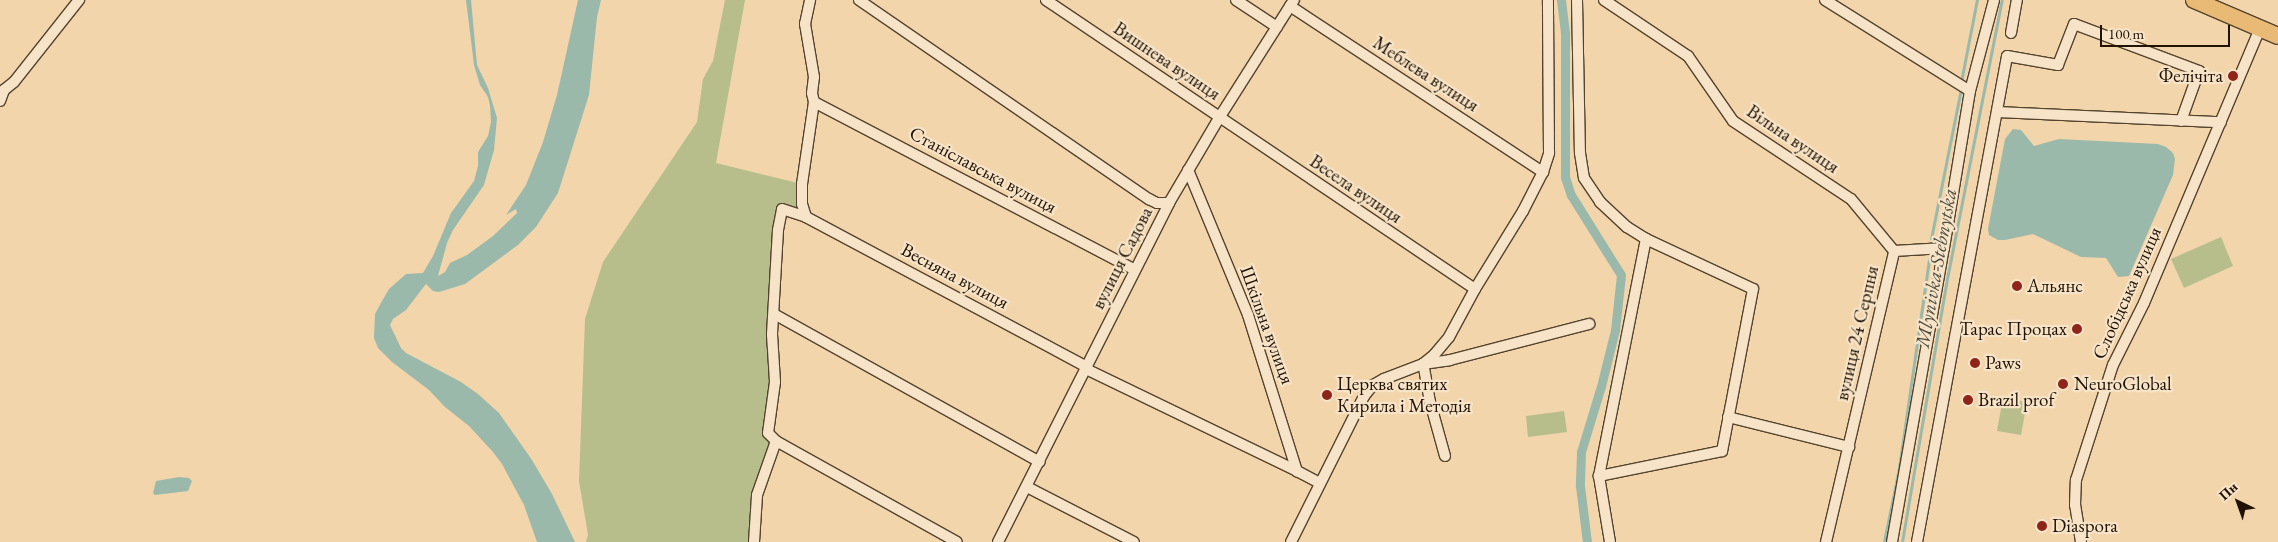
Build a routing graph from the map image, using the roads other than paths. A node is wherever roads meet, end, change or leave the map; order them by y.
1 (79, 0) edge
2 (810, 0) edge
3 (859, 0) edge
4 (1046, 0) edge
5 (1236, 0) edge
6 (1548, 0) edge
7 (1577, 0) edge
8 (1604, 0) edge
9 (1825, 0) edge
10 (1994, 0) edge
11 (2017, 0) edge
12 (2194, 0) edge
13 (1292, 3) edge
14 (1277, 27) junction
15 (2260, 28) junction
16 (2011, 33) dead end
17 (2278, 36) edge
18 (2, 89) edge
19 (1970, 91) junction
20 (0, 101) edge
21 (814, 102) junction
22 (1997, 112) junction
23 (1219, 118) junction
24 (2181, 120) junction
25 (2221, 122) junction
26 (1188, 170) junction
27 (1543, 172) junction
28 (1169, 203) junction
29 (806, 216) junction
30 (1646, 239) junction
31 (1944, 248) junction
32 (1894, 251) junction
33 (1135, 270) junction
34 (1475, 289) junction
35 (774, 314) junction
36 (1589, 324) dead end
37 (1423, 364) junction
38 (1086, 368) junction
39 (1728, 417) junction
40 (776, 441) junction
41 (1849, 447) junction
42 (1445, 456) dead end
43 (1040, 462) junction
44 (1297, 471) junction
45 (1599, 476) junction
46 (1320, 483) junction
47 (1026, 487) junction
48 (754, 542) edge
49 (957, 542) edge
50 (998, 542) edge
51 (1134, 542) edge
52 (1291, 542) edge
53 (1610, 542) edge
54 (1826, 542) edge
55 (1892, 542) edge
56 (1917, 542) edge
57 (2081, 542) edge

1 - 18 street
2 - 21 street
3 - 28 street
4 - 23 street, Вишнева вулиця
5 - 14 street
6 - 27 street
7 - 30 street
8 - 32 street, Вільна вулиця
9 - 19 street
10 - 19 street
11 - 16 street
12 - 15 main road
13 - 14 street, вулиця Садова
13 - 27 street, Меблева вулиця
14 - 23 street, вулиця Садова
15 - 17 main road
15 - 25 street, Слобідська вулиця
18 - 20 street
19 - 31 street
21 - 29 street
21 - 33 street, Станіславська вулиця
22 - 24 street
22 - 24 street
22 - 56 street
23 - 26 street, вулиця Садова
23 - 34 street, Весела вулиця
24 - 25 street
25 - 57 street, Слобідська вулиця
26 - 28 street, вулиця Садова
26 - 44 street, Шкільна вулиця
27 - 34 street
28 - 33 street, вулиця Садова
29 - 35 street, Весняна вулиця
29 - 38 street, Весняна вулиця
30 - 39 street
30 - 45 street
31 - 32 street, вулиця 24 Серпня
31 - 55 street
32 - 41 street, вулиця 24 Серпня
33 - 38 street, вулиця Садова
34 - 37 street
35 - 40 street
35 - 43 street
36 - 37 street
37 - 42 street
37 - 46 street
38 - 43 street, вулиця Садова
38 - 44 street, Весняна вулиця
39 - 41 street
39 - 45 street
40 - 48 street
40 - 49 street
41 - 54 street, вулиця 24 Серпня
43 - 47 street, вулиця Садова
44 - 46 street
45 - 53 street
46 - 52 street
47 - 50 street, вулиця Садова
47 - 51 street

